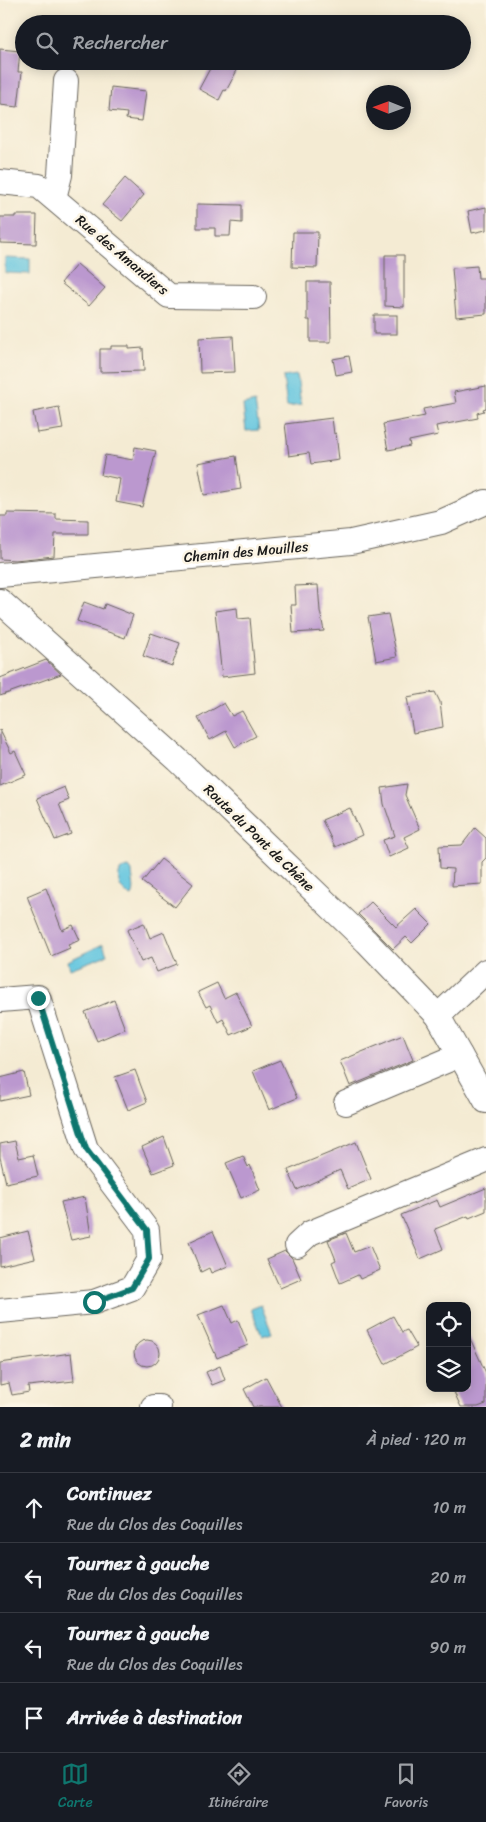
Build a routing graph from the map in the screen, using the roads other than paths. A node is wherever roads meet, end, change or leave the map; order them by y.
1 (66, 81) dead end
2 (0, 182) edge
3 (54, 198) junction
4 (254, 297) dead end
5 (486, 502) edge
6 (0, 575) edge
7 (0, 601) edge
8 (486, 971) edge
9 (0, 1000) edge
10 (438, 1016) junction
11 (464, 1062) junction
12 (486, 1101) edge
13 (346, 1103) dead end
14 (375, 1107) dead end
15 (486, 1160) edge
16 (297, 1245) dead end
17 (0, 1311) edge
18 (154, 1407) edge
19 (159, 1407) edge

1 - 3 street
2 - 3 street, Rue des Amandiers
3 - 4 street, Rue des Amandiers
5 - 6 street, Chemin des Mouilles
7 - 10 street, Route du Pont de Chêne
8 - 10 street
9 - 17 street
10 - 11 street, Route du Pont de Chêne
11 - 12 street, Route du Pont de Chêne
11 - 13 street
11 - 14 street
15 - 16 street
18 - 19 street

